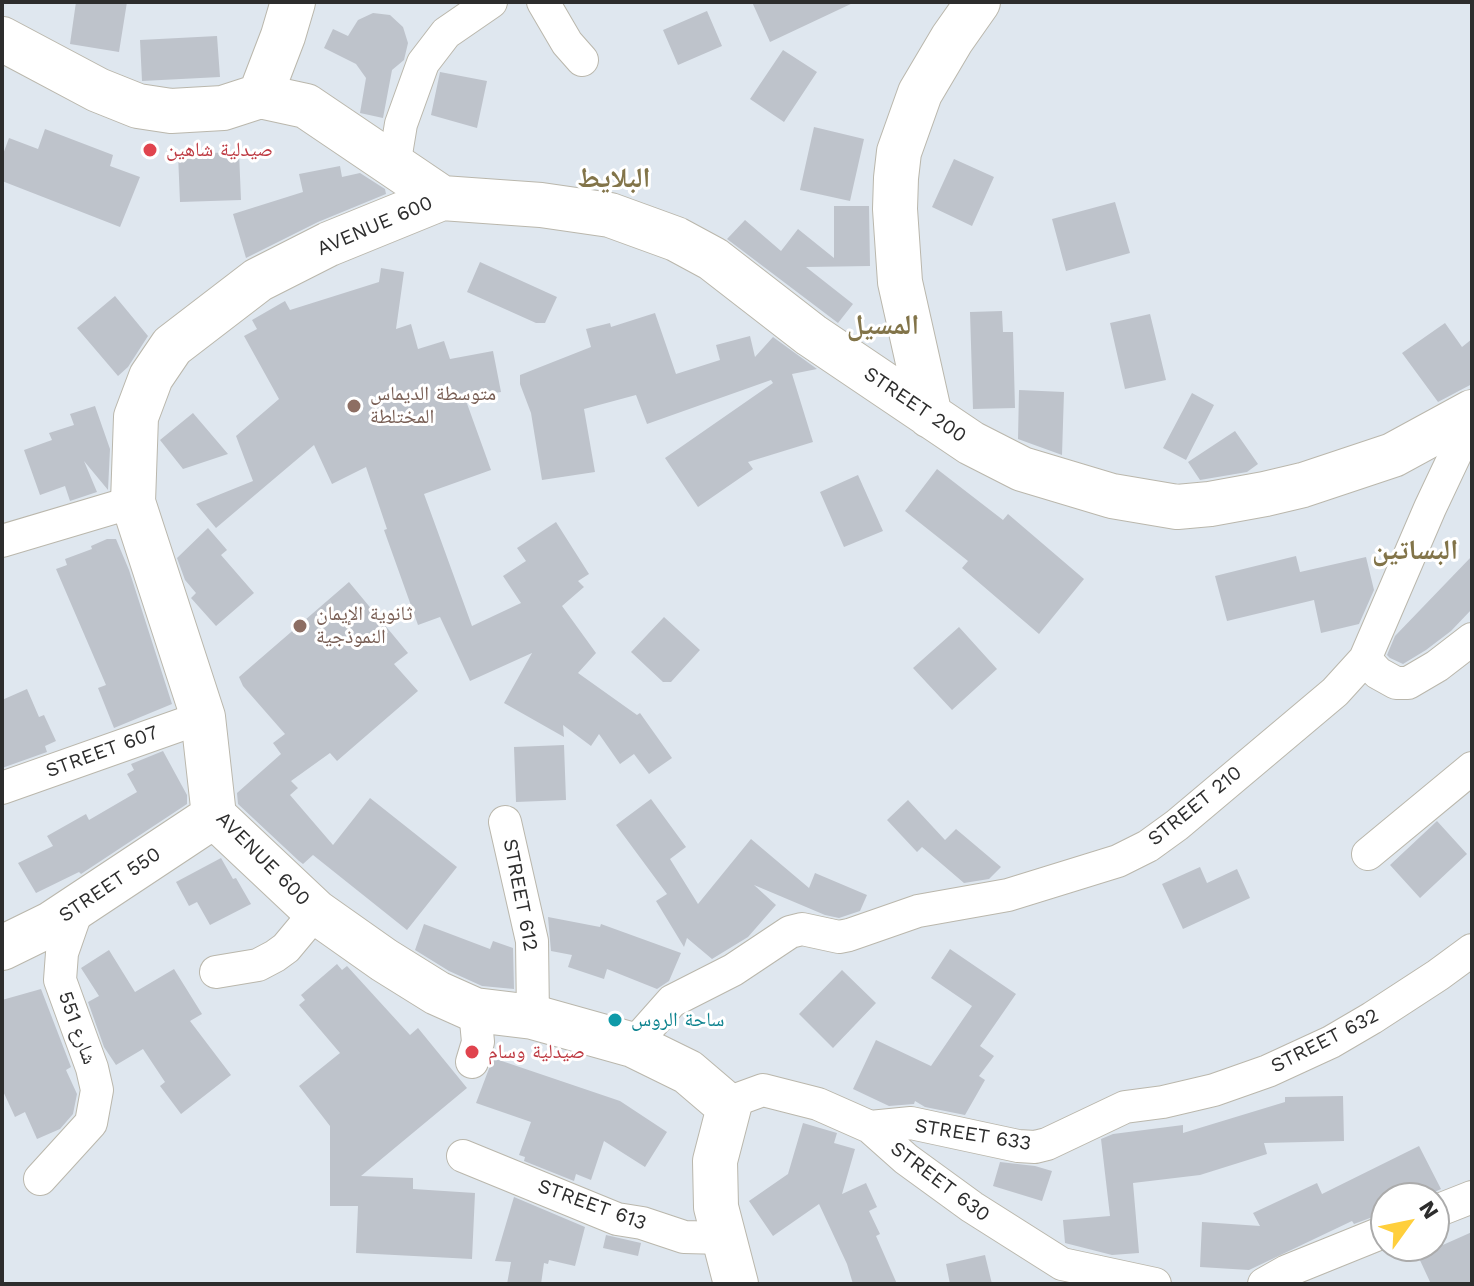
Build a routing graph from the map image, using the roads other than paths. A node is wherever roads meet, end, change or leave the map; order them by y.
1 (491, 2) edge
2 (543, 2) edge
3 (978, 2) edge
4 (282, 13) edge
5 (2, 39) edge
6 (582, 60) dead end
7 (260, 96) junction
8 (394, 166) junction
9 (442, 198) junction
10 (1472, 412) edge
11 (930, 416) junction
12 (1472, 419) edge
13 (133, 502) junction
14 (2, 541) edge
15 (1472, 639) edge
16 (1365, 659) junction
17 (203, 717) junction
18 (1472, 768) edge
19 (2, 788) edge
20 (214, 816) junction
21 (505, 822) dead end
22 (1368, 854) dead end
23 (78, 907) junction
24 (316, 912) junction
25 (2, 948) edge
26 (1472, 950) edge
27 (216, 972) dead end
28 (475, 1010) junction
29 (533, 1017) junction
30 (633, 1045) junction
31 (472, 1062) dead end
32 (729, 1107) junction
33 (870, 1127) junction
34 (463, 1156) dead end
35 (40, 1179) dead end
36 (1472, 1197) edge
37 (1450, 1206) edge
38 (1370, 1237) edge
39 (724, 1238) junction
40 (736, 1284) edge
41 (1155, 1284) edge
42 (1264, 1284) edge

1 - 8 street
2 - 6 street
3 - 11 main road
4 - 7 main road
5 - 7 main road
7 - 8 main road, STREET 200
8 - 9 main road, STREET 200
9 - 11 main road, STREET 200
9 - 13 main road, AVENUE 600
10 - 11 main road, STREET 200
12 - 16 street, STREET 210
13 - 14 street
13 - 17 main road, AVENUE 600
15 - 16 street
16 - 30 street, STREET 210
17 - 19 street, STREET 607
17 - 20 main road, AVENUE 600
18 - 22 street
20 - 23 main road, STREET 550
20 - 24 main road, AVENUE 600
21 - 29 street, STREET 612
23 - 25 main road, STREET 550
23 - 35 street, شارع 551
24 - 27 street
24 - 28 main road, AVENUE 600
26 - 33 street, STREET 633
28 - 29 main road, AVENUE 600
28 - 31 street
29 - 30 main road, AVENUE 600
30 - 32 main road, AVENUE 600
32 - 33 street, STREET 630
32 - 39 main road
33 - 41 street, STREET 630
34 - 39 street, STREET 613
36 - 37 street
38 - 42 street
39 - 40 main road

